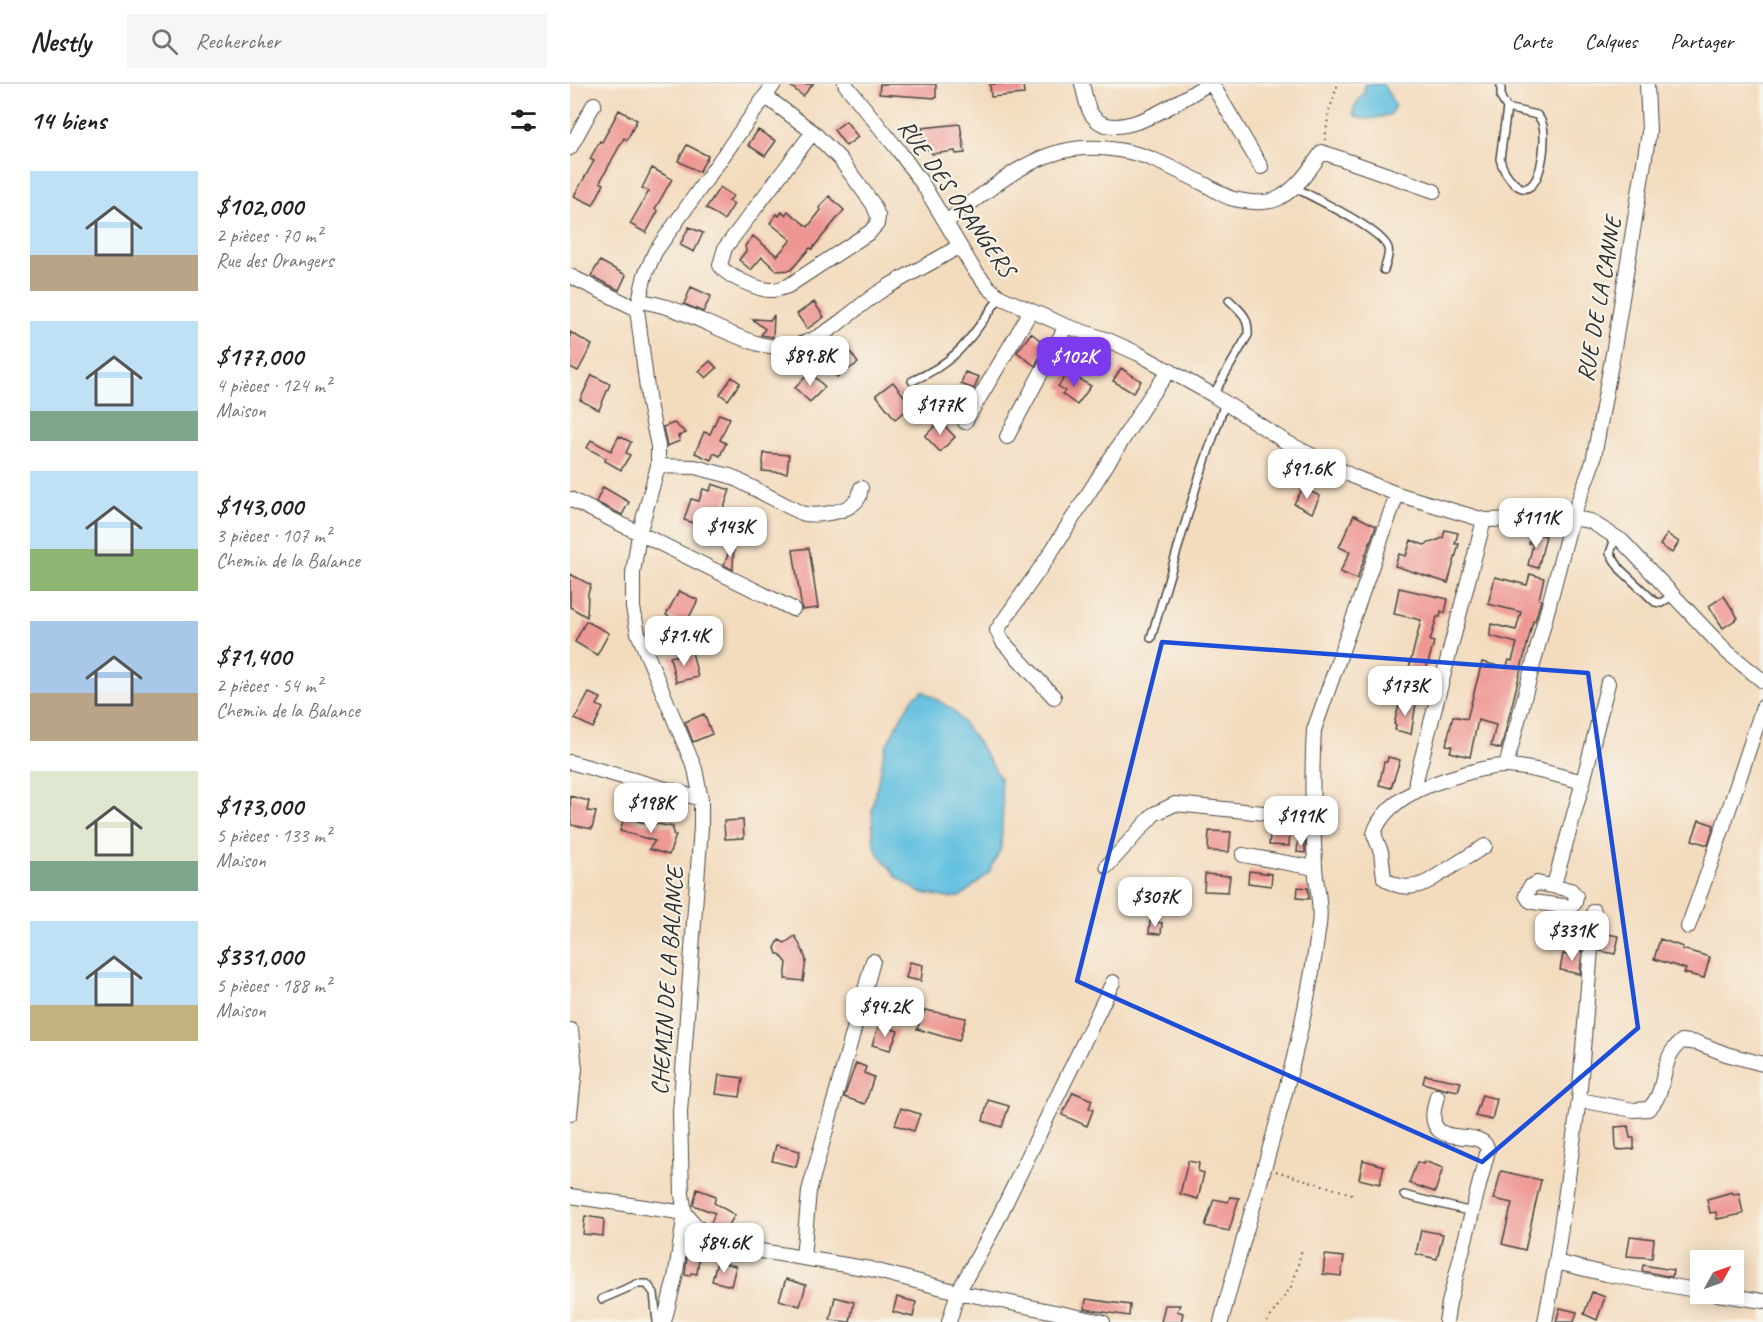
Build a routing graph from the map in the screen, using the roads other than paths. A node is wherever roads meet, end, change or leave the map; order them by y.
1 (774, 84) edge
2 (845, 84) edge
3 (1082, 84) edge
4 (1208, 84) edge
5 (1212, 84) edge
6 (1501, 84) edge
7 (1647, 84) edge
8 (765, 96) junction
9 (594, 104) dead end
10 (1507, 108) junction
11 (813, 132) junction
12 (570, 148) edge
13 (1261, 167) dead end
14 (1294, 187) junction
15 (1434, 191) dead end
16 (946, 222) junction
17 (959, 246) junction
18 (1383, 270) dead end
19 (570, 276) edge
20 (1000, 297) junction
21 (1229, 300) dead end
22 (638, 305) junction
23 (1031, 311) junction
24 (1066, 326) junction
25 (1170, 370) junction
26 (912, 381) dead end
27 (1219, 399) junction
28 (965, 422) dead end
29 (1007, 437) dead end
30 (658, 466) junction
31 (861, 488) dead end
32 (1397, 494) junction
33 (570, 499) edge
34 (1572, 518) junction
35 (1484, 520) junction
36 (639, 534) junction
37 (1616, 536) junction
38 (1674, 595) junction
39 (793, 609) dead end
40 (1151, 638) dead end
41 (1763, 681) edge
42 (1608, 683) dead end
43 (1054, 697) dead end
44 (1763, 707) edge
45 (570, 762) edge
46 (1506, 766) junction
47 (1583, 782) junction
48 (1415, 792) junction
49 (701, 799) junction
50 (1314, 818) junction
51 (1485, 846) dead end
52 (1243, 855) dead end
53 (1107, 866) dead end
54 (1315, 868) junction
55 (1554, 885) dead end
56 (1594, 911) dead end
57 (1688, 927) dead end
58 (873, 961) dead end
59 (1113, 982) dead end
60 (571, 1030) edge
61 (1763, 1064) edge
62 (1437, 1096) dead end
63 (1579, 1100) junction
64 (570, 1114) edge
65 (1404, 1195) dead end
66 (570, 1196) edge
67 (685, 1212) junction
68 (1472, 1212) junction
69 (803, 1258) junction
70 (1556, 1262) junction
71 (1690, 1289) edge
72 (958, 1292) junction
73 (1744, 1298) edge
74 (602, 1299) dead end
75 (1763, 1301) edge
76 (657, 1322) edge
77 (664, 1322) edge
78 (949, 1322) edge
79 (1103, 1322) edge
80 (1221, 1322) edge
81 (1446, 1322) edge
82 (1545, 1322) edge

1 - 8 street, CHEMIN DE LA BALANCE
2 - 16 street, RUE DES ORANGERS
3 - 4 street
5 - 13 street
6 - 10 lane
7 - 34 street, RUE DE LA CANNE
8 - 11 street
8 - 22 street, CHEMIN DE LA BALANCE
9 - 12 street
10 - 10 lane
11 - 11 street
14 - 15 street
14 - 16 street
14 - 18 lane
16 - 17 street, RUE DES ORANGERS
17 - 20 street, RUE DES ORANGERS
17 - 22 street
19 - 22 street
20 - 23 street, RUE DES ORANGERS
20 - 26 lane
21 - 27 lane
22 - 30 street, CHEMIN DE LA BALANCE
23 - 24 street, RUE DES ORANGERS
23 - 28 street
24 - 25 street, RUE DES ORANGERS
24 - 29 street
25 - 27 street, RUE DES ORANGERS
25 - 43 street
27 - 32 street, RUE DES ORANGERS
27 - 40 lane
30 - 31 street
30 - 36 street, CHEMIN DE LA BALANCE
32 - 35 street, RUE DES ORANGERS
32 - 50 street
33 - 36 street
34 - 35 street, RUE DES ORANGERS
34 - 37 street, RUE DES ORANGERS
34 - 46 street, RUE DE LA CANNE
35 - 48 street
36 - 39 street
36 - 49 street, CHEMIN DE LA BALANCE
37 - 38 street, RUE DES ORANGERS
37 - 38 lane
38 - 41 street, RUE DES ORANGERS
42 - 47 street
44 - 57 street
45 - 49 street
46 - 47 street
46 - 48 street
47 - 55 street
48 - 51 street
49 - 67 street, CHEMIN DE LA BALANCE
50 - 53 street
50 - 54 street
52 - 54 street
54 - 80 street
56 - 63 street
58 - 69 street
59 - 72 street
60 - 64 street
61 - 63 street
62 - 68 street
63 - 70 street
65 - 68 lane
66 - 67 street
67 - 69 street
67 - 77 street, CHEMIN DE LA BALANCE
68 - 81 street
69 - 72 street
70 - 71 street
70 - 82 street
72 - 78 street
72 - 79 street
73 - 75 street
74 - 76 lane

